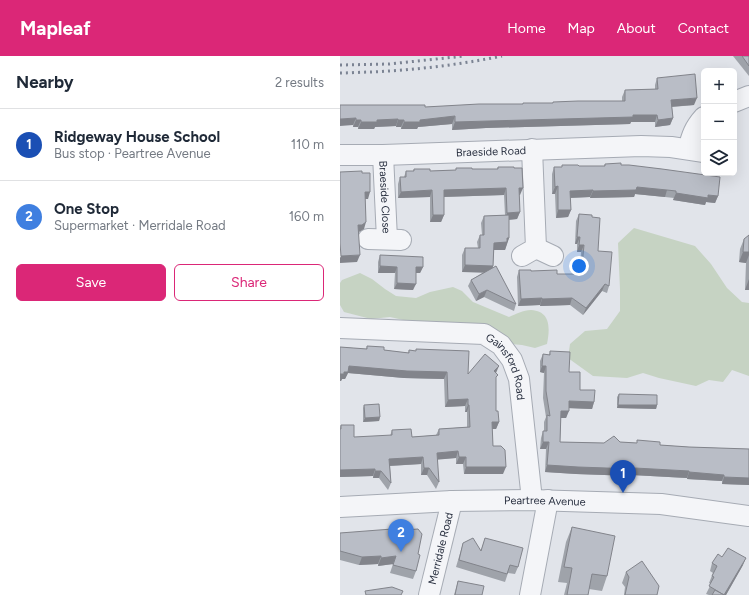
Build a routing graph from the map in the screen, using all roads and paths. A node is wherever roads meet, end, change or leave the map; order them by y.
1 (749, 96) edge
2 (737, 101) edge
3 (701, 120) edge
4 (532, 149) junction
5 (696, 150) edge
6 (340, 155) edge
7 (383, 155) junction
8 (386, 240) dead end
9 (537, 253) dead end
10 (340, 328) edge
11 (540, 500) junction
12 (452, 502) junction
13 (340, 507) edge
14 (749, 516) edge
15 (429, 595) edge
16 (530, 595) edge

1 - 2 street
3 - 5 street
4 - 5 street, Braeside Road
4 - 7 street, Braeside Road
4 - 9 street
6 - 7 street, Braeside Road
7 - 8 street, Braeside Close
10 - 11 street, Gainsford Road
11 - 12 street, Peartree Avenue
11 - 14 street, Peartree Avenue
11 - 16 street, Gainsford Road
12 - 13 street, Peartree Avenue
12 - 15 street, Merridale Road

